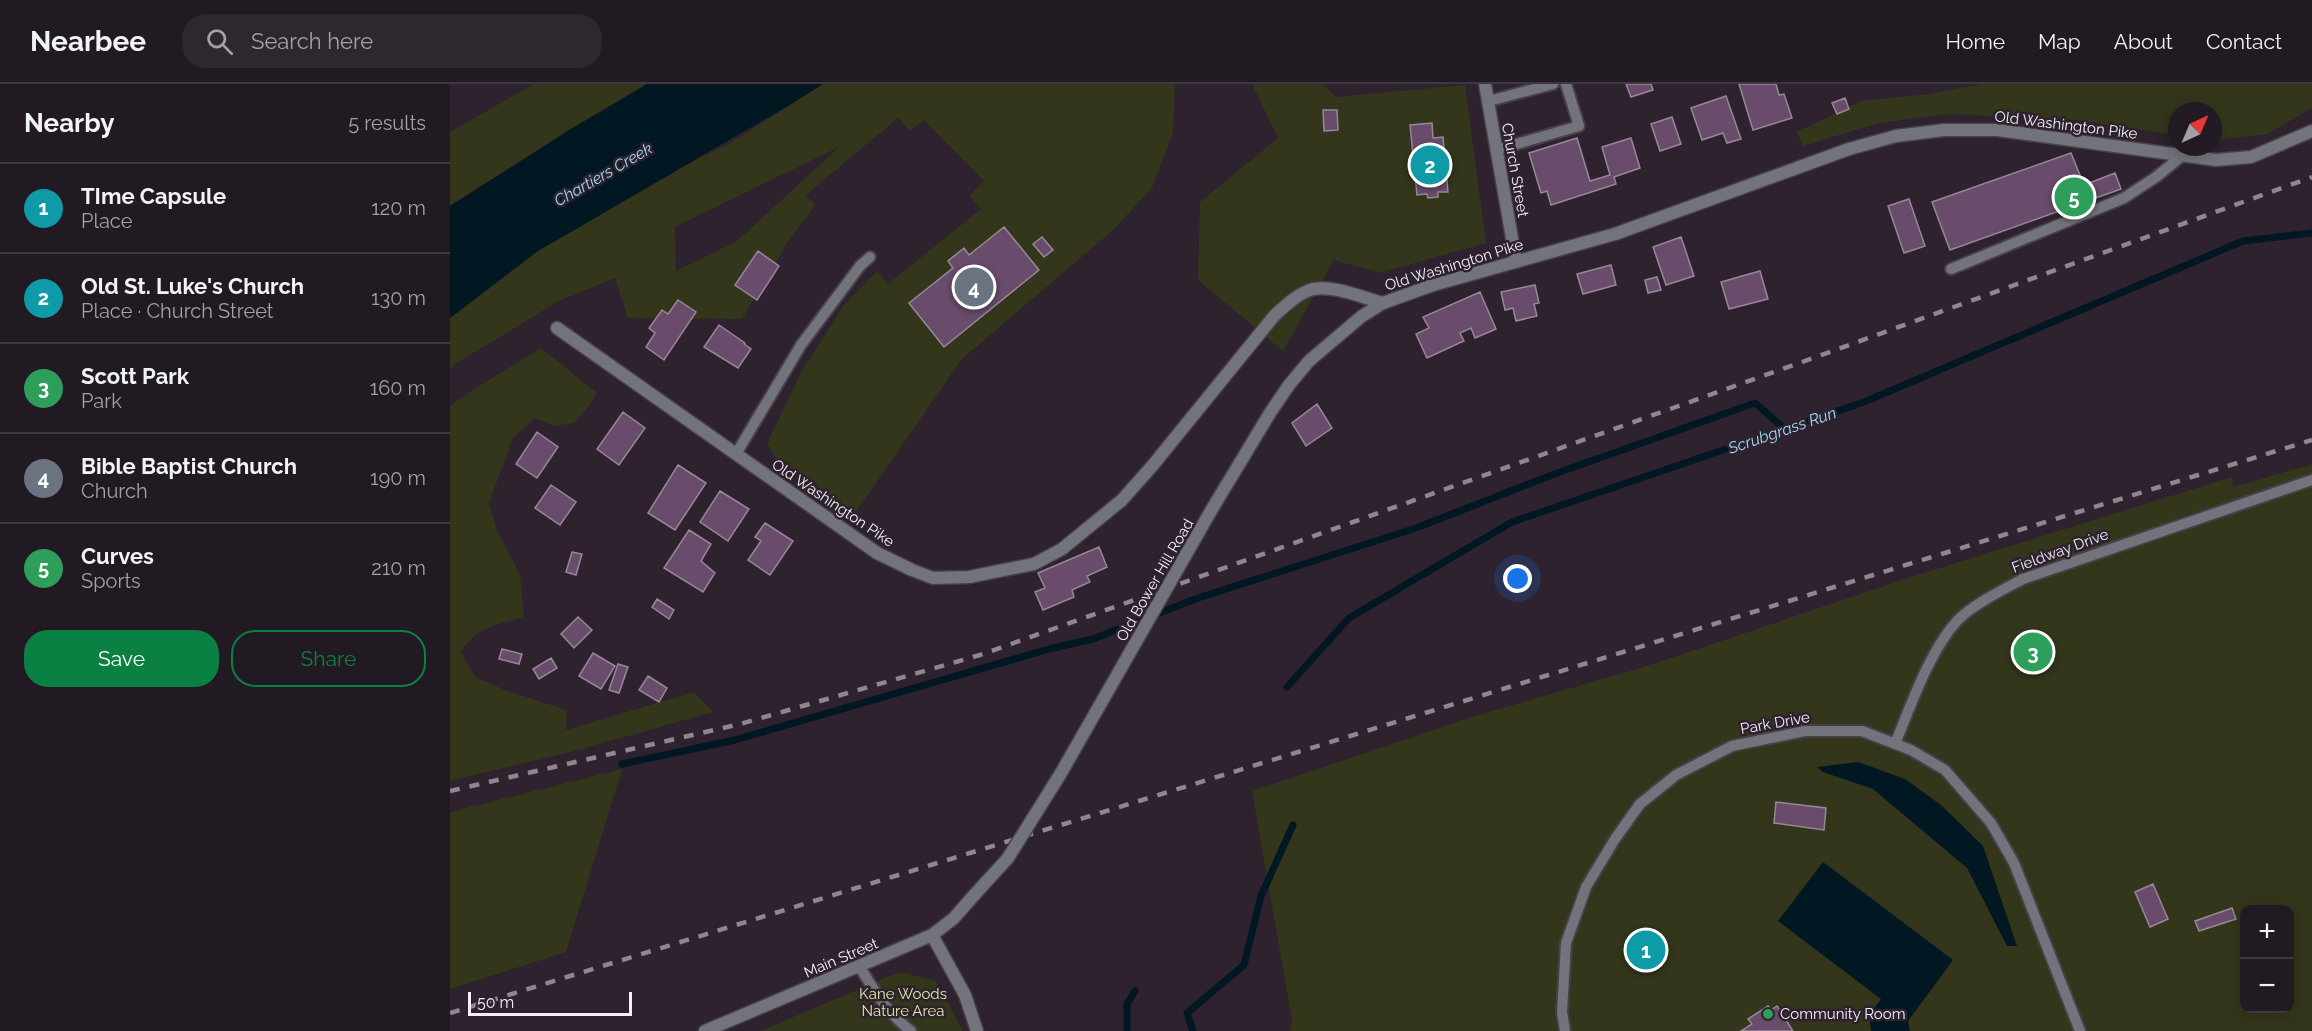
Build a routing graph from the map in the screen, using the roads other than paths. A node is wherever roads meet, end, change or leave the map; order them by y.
1 (1485, 84) edge
2 (1553, 84) edge
3 (1566, 84) edge
4 (1489, 101) junction
5 (2312, 131) edge
6 (1496, 150) junction
7 (2168, 153) edge
8 (2182, 156) edge
9 (2190, 156) edge
10 (870, 257) dead end
11 (1516, 261) junction
12 (1951, 269) dead end
13 (1383, 303) junction
14 (557, 328) dead end
15 (736, 454) junction
16 (2312, 480) edge
17 (1895, 744) junction
18 (976, 893) joint
19 (932, 935) junction
20 (859, 966) junction
21 (705, 1031) edge
22 (911, 1031) edge
23 (977, 1031) edge
24 (1565, 1031) edge
25 (2080, 1031) edge

1 - 4 street, Church Street
2 - 4 lane
3 - 6 lane
4 - 6 street, Church Street
5 - 9 street, Old Washington Pike
6 - 11 street, Church Street
7 - 11 street, Old Washington Pike
8 - 12 lane
10 - 15 lane
11 - 13 street, Old Washington Pike
13 - 15 street, Old Washington Pike
13 - 18 street, Old Bower Hill Road, bridge
14 - 15 street, Old Washington Pike
16 - 17 lane, Fieldway Drive
17 - 24 lane, Park Drive
17 - 25 lane, Park Drive
18 - 19 street, Main Street
19 - 20 street, Main Street
19 - 23 street
20 - 21 street, Main Street
20 - 22 lane

